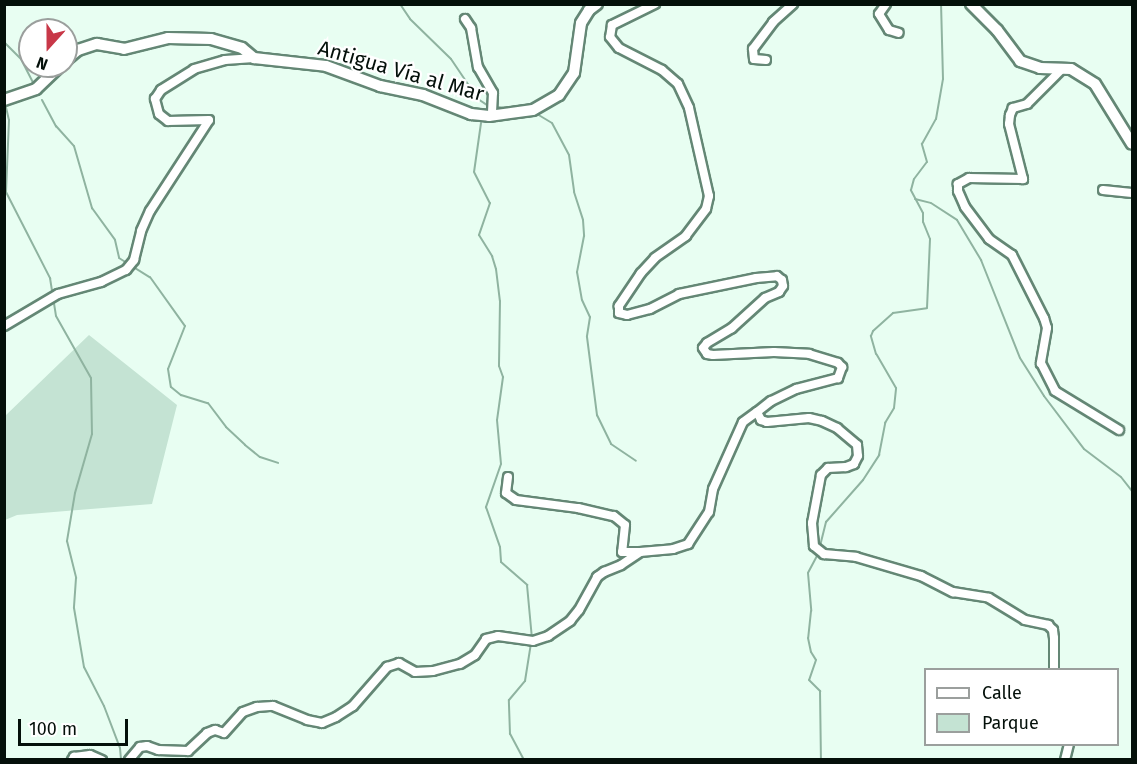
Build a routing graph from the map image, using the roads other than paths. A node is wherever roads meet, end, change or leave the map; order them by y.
1 (597, 4) edge
2 (655, 4) edge
3 (793, 4) edge
4 (886, 4) edge
5 (971, 4) edge
6 (465, 20) dead end
7 (899, 33) dead end
8 (78, 50) edge
9 (254, 58) junction
10 (766, 60) dead end
11 (1062, 69) junction
12 (47, 78) edge
13 (7, 100) edge
14 (492, 115) junction
15 (1132, 144) edge
16 (1103, 190) dead end
17 (1132, 194) edge
18 (4, 326) edge
19 (757, 412) junction
20 (1119, 430) dead end
21 (508, 477) dead end
22 (640, 552) junction
23 (1054, 668) edge
24 (72, 759) edge
25 (102, 759) edge
26 (129, 759) edge

1 - 14 main road, Antigua Vía al Mar
2 - 19 street
3 - 10 street
4 - 7 street
5 - 11 main road
6 - 14 street
8 - 9 main road, Antigua Vía al Mar
9 - 14 main road, Antigua Vía al Mar
9 - 18 street
11 - 15 main road
11 - 20 street
12 - 13 main road
16 - 17 street
19 - 22 street
19 - 23 street
21 - 22 street
22 - 26 street
24 - 25 street

